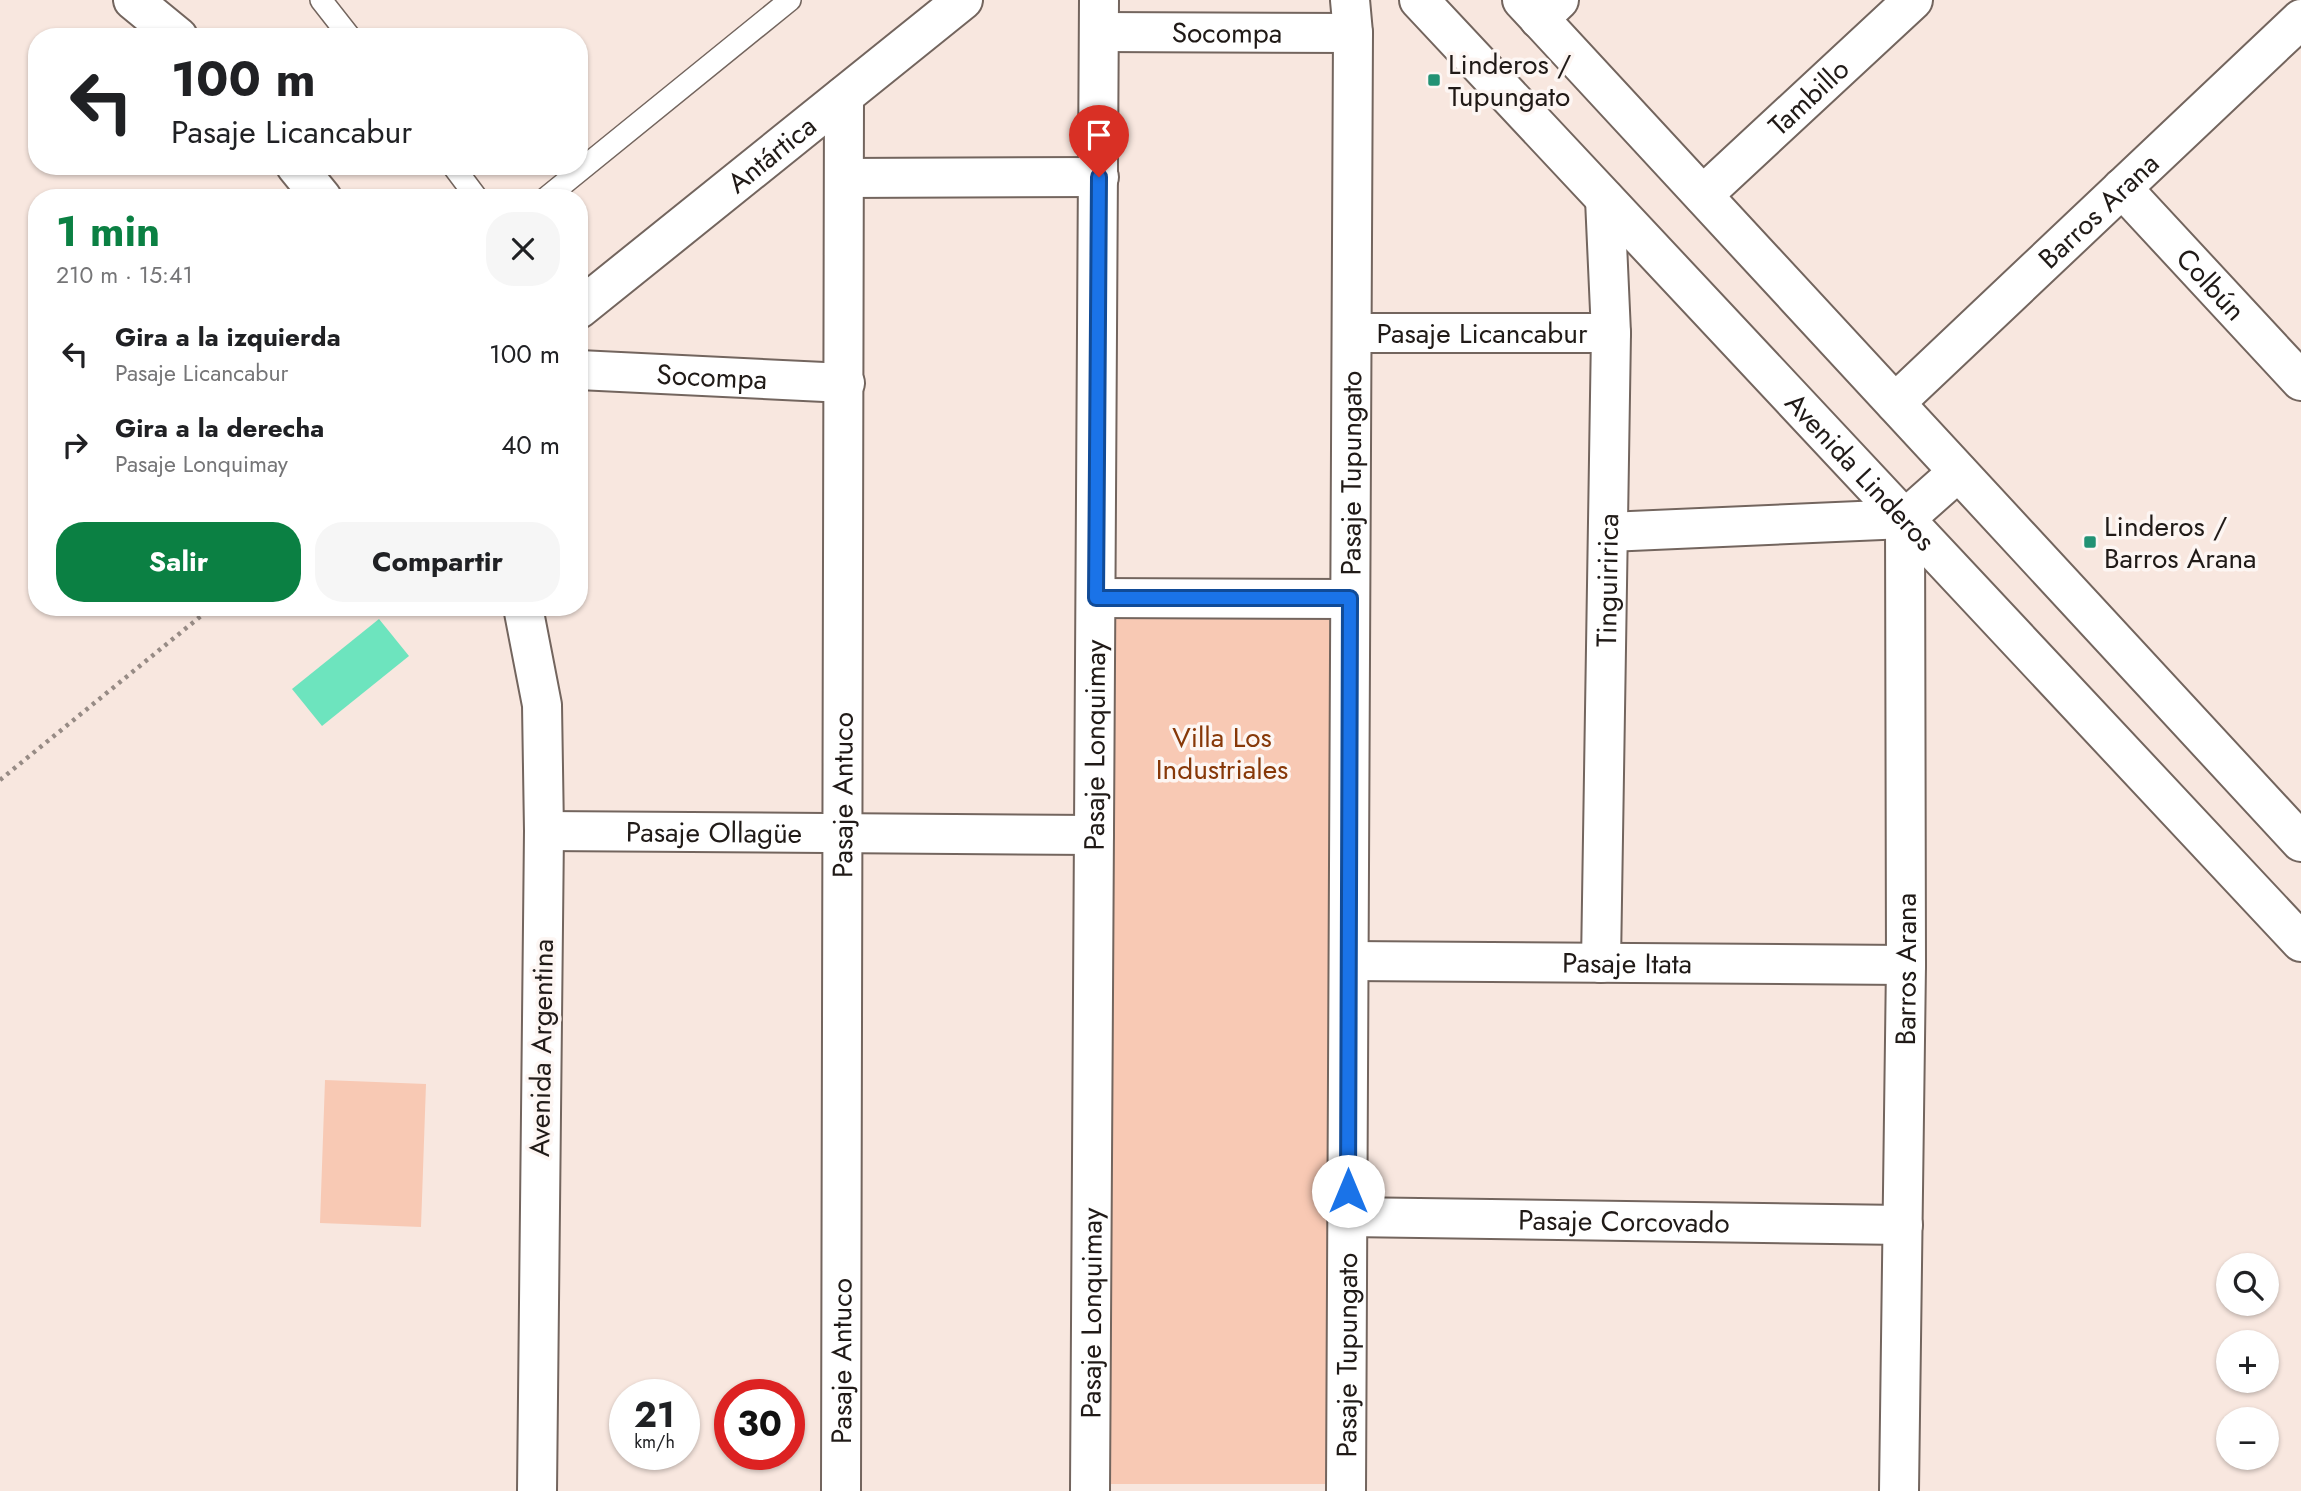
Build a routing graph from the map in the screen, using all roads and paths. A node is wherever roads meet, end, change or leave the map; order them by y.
1 (133, 0) edge
2 (321, 0) edge
3 (790, 0) edge
4 (963, 0) edge
5 (1419, 0) edge
6 (1913, 0) edge
7 (1540, 6) edge
8 (1099, 16) edge
9 (1352, 17) edge
10 (2301, 19) edge
11 (167, 28) edge
12 (343, 28) edge
13 (844, 96) junction
14 (588, 164) edge
15 (303, 175) edge
16 (574, 175) edge
17 (1099, 177) junction
18 (844, 178) junction
19 (2122, 188) junction
20 (315, 189) edge
21 (557, 189) edge
22 (1703, 195) junction
23 (1605, 199) junction
24 (588, 302) edge
25 (1352, 333) junction
26 (1611, 333) junction
27 (588, 370) edge
28 (2301, 381) edge
29 (845, 383) junction
30 (1895, 403) junction
31 (1958, 472) junction
32 (1905, 519) junction
33 (1608, 532) junction
34 (1096, 598) junction
35 (1350, 598) junction
36 (201, 616) edge
37 (525, 616) edge
38 (0, 780) edge
39 (544, 831) junction
40 (843, 833) junction
41 (1094, 835) junction
42 (2299, 836) edge
43 (2301, 942) edge
44 (1349, 961) junction
45 (1601, 963) junction
46 (1906, 965) junction
47 (1348, 1217) junction
48 (1903, 1224) junction
49 (537, 1491) edge
50 (841, 1491) edge
51 (1090, 1491) edge
52 (1346, 1491) edge
53 (1899, 1491) edge

1 - 11 street
2 - 12 lane
3 - 14 lane
4 - 13 street, Antártica
5 - 23 street, Avenida Linderos
6 - 22 street, Tambillo
7 - 22 street
8 - 9 street, Socompa
8 - 17 street, Pasaje Lonquimay
9 - 25 street, Pasaje Tupungato
10 - 19 street, Barros Arana
13 - 18 street, Pasaje Antuco
13 - 24 street, Antártica
15 - 20 street
16 - 21 lane
17 - 18 street
17 - 34 street, Pasaje Lonquimay
18 - 29 street, Pasaje Antuco
19 - 28 street, Colbún
19 - 30 street, Barros Arana
22 - 30 street
23 - 26 street, Tinguiririca
23 - 32 street, Avenida Linderos
25 - 26 street, Pasaje Licancabur
25 - 35 street, Pasaje Tupungato
26 - 33 street, Tinguiririca
27 - 29 street, Socompa
29 - 40 street, Pasaje Antuco
30 - 31 street
31 - 32 street
31 - 42 street
32 - 33 street
32 - 43 street, Avenida Linderos
32 - 46 street, Barros Arana
33 - 45 street, Tinguiririca
34 - 35 street
34 - 41 street, Pasaje Lonquimay
35 - 44 street, Pasaje Tupungato
36 - 38 path
37 - 39 street, Avenida Argentina
39 - 40 street, Pasaje Ollagüe
39 - 49 street, Avenida Argentina
40 - 41 street, Pasaje Ollagüe
40 - 50 street, Pasaje Antuco
41 - 51 street, Pasaje Lonquimay
44 - 45 street, Pasaje Itata
44 - 47 street, Pasaje Tupungato
45 - 46 street, Pasaje Itata
46 - 48 street, Barros Arana
47 - 48 street, Pasaje Corcovado
47 - 52 street, Pasaje Tupungato
48 - 53 street, Barros Arana

